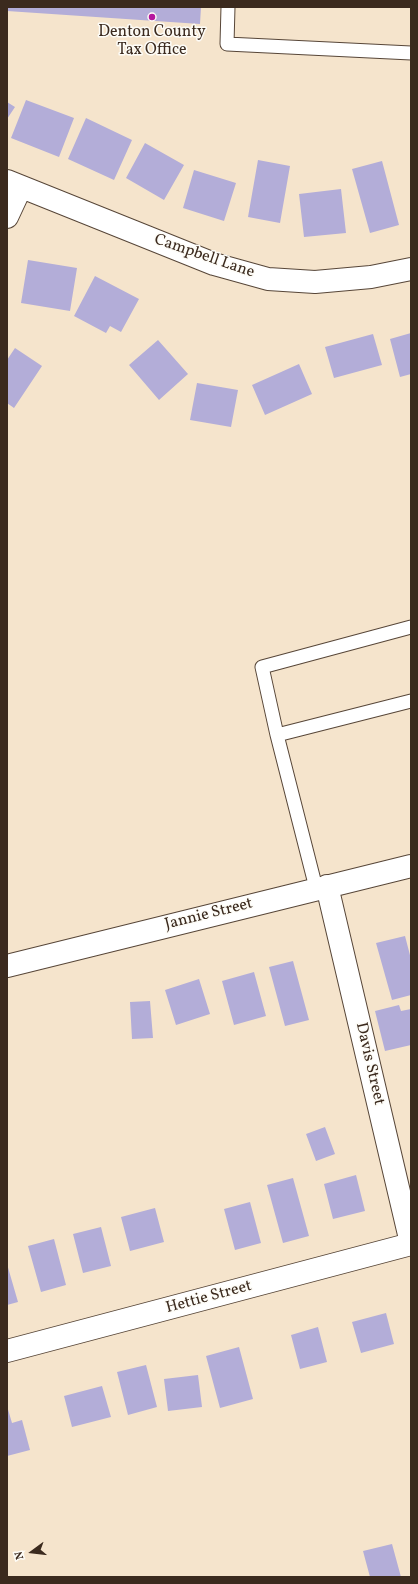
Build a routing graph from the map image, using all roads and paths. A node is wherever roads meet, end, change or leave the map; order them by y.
1 (228, 7) edge
2 (411, 53) edge
3 (14, 184) edge
4 (7, 217) edge
5 (411, 269) edge
6 (411, 628) edge
7 (411, 701) edge
8 (277, 735) junction
9 (411, 866) edge
10 (322, 887) junction
11 (7, 966) edge
12 (411, 1243) edge
13 (7, 1351) edge

1 - 2 lane
3 - 4 street
3 - 5 street, Campbell Lane
6 - 8 lane
7 - 8 lane
8 - 10 lane
9 - 10 street, Jannie Street
10 - 11 street, Jannie Street
10 - 12 street, Davis Street
12 - 13 street, Hettie Street

